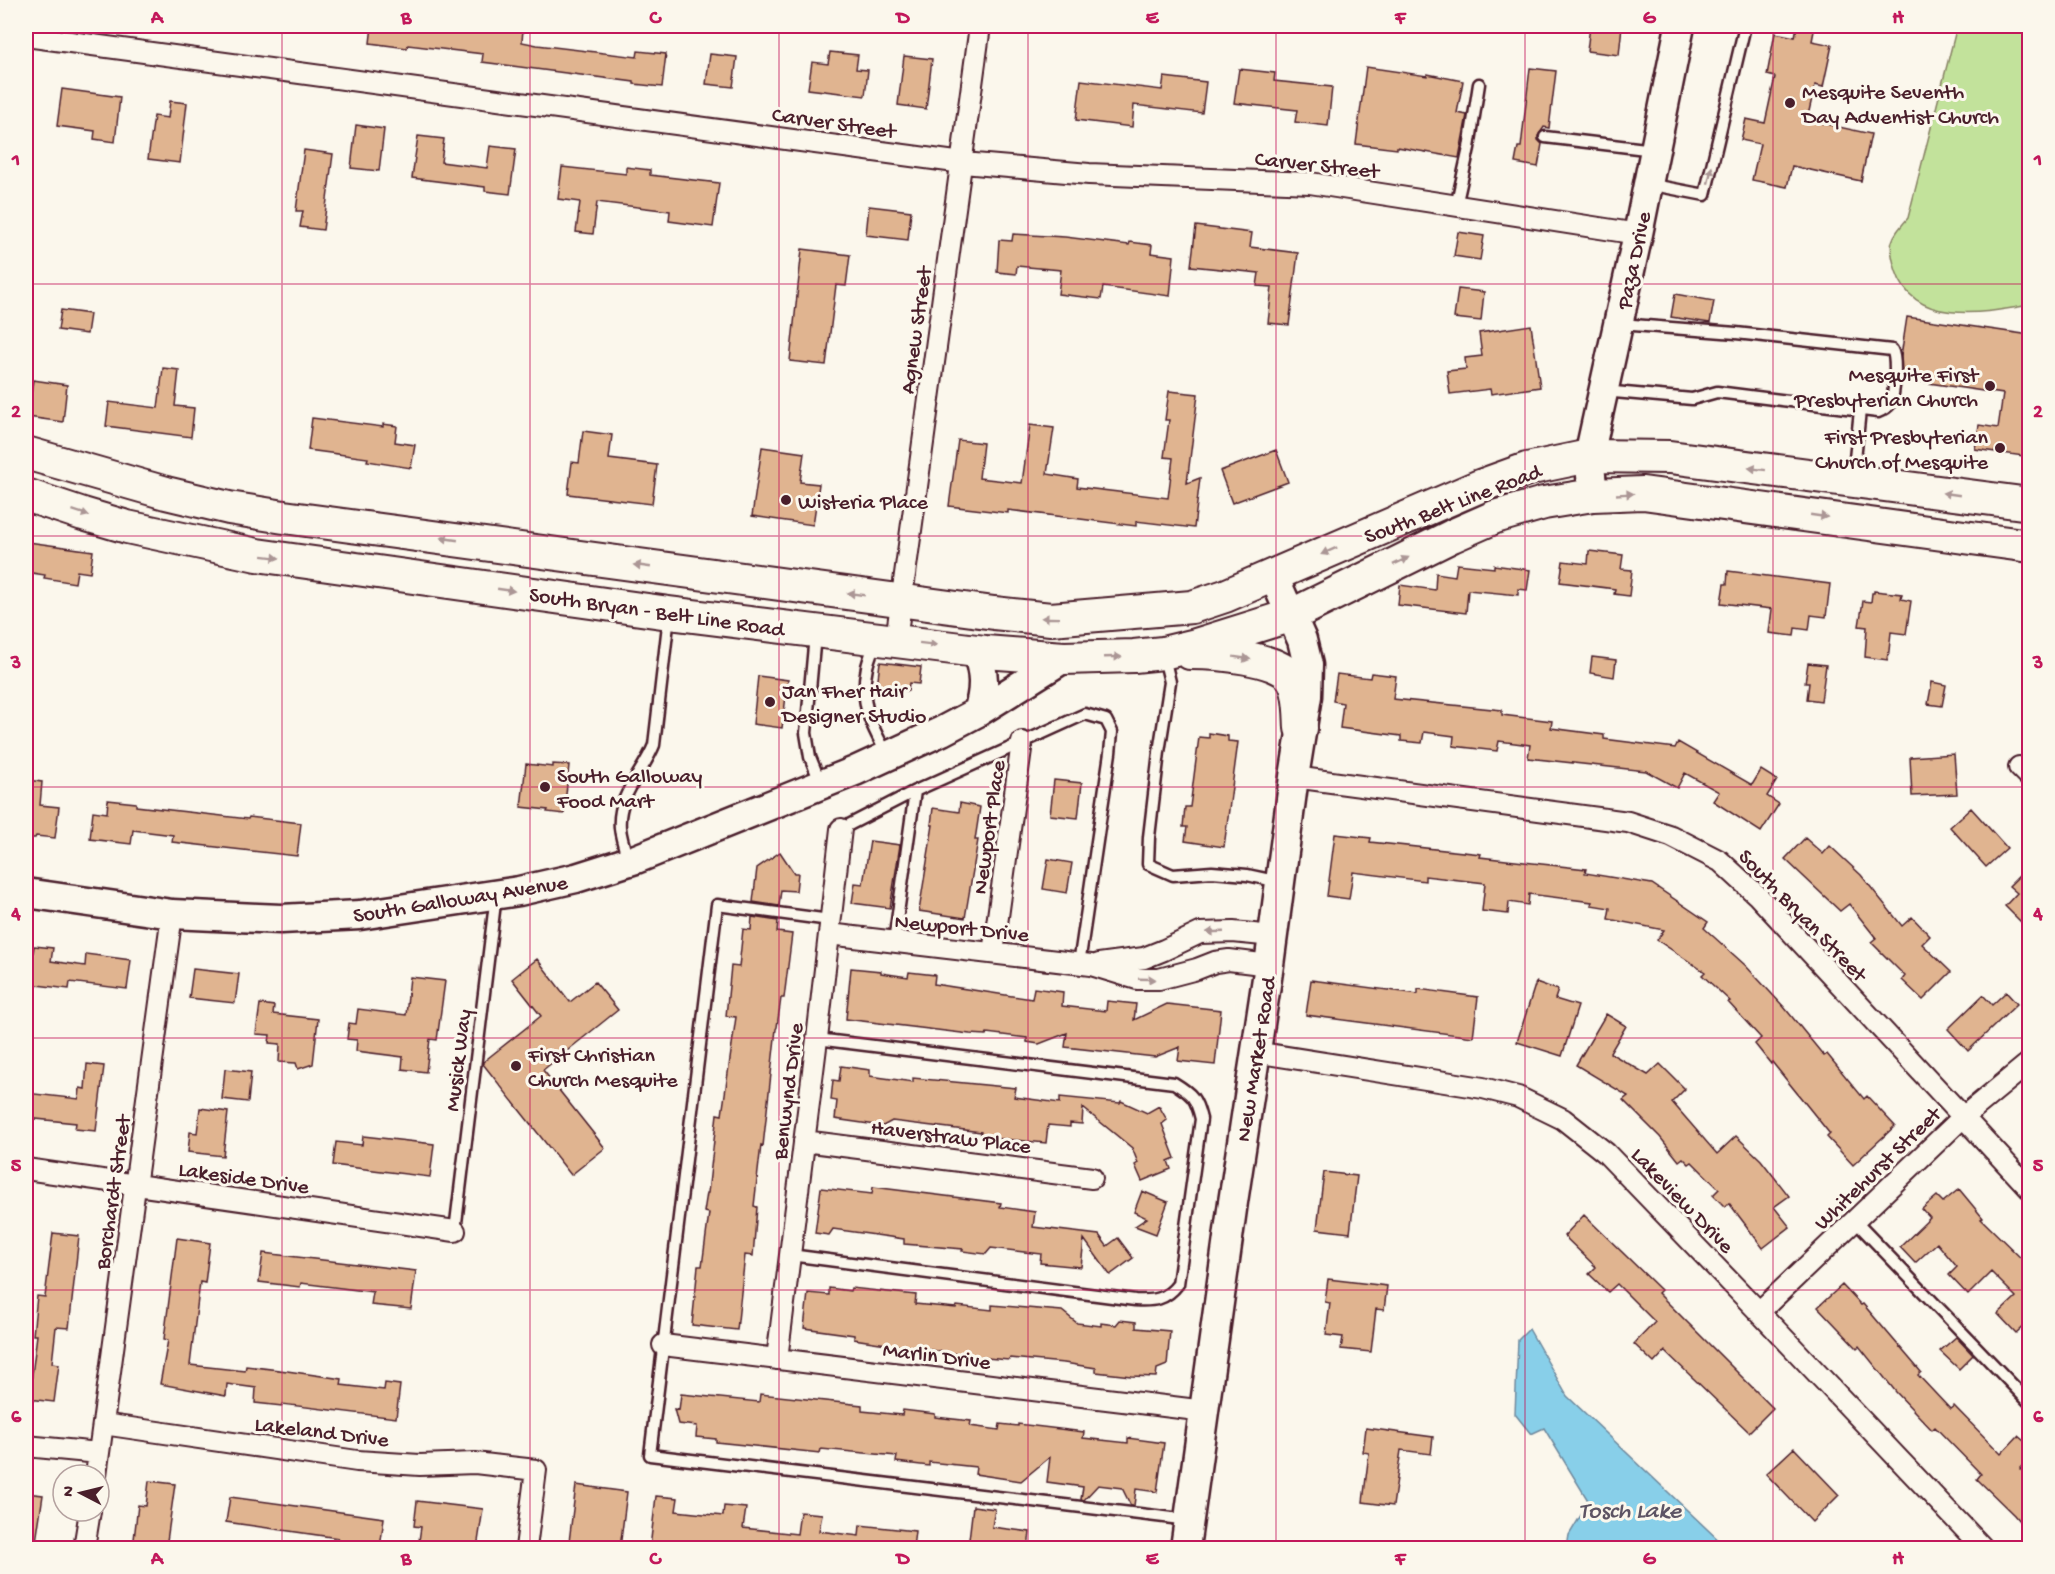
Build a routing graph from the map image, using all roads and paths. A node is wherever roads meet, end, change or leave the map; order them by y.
1 (980, 26) edge
2 (1680, 26) edge
3 (1745, 26) edge
4 (26, 36) edge
5 (1479, 84) dead end
6 (1545, 137) dead end
7 (1654, 150) junction
8 (963, 163) junction
9 (1648, 184) junction
10 (1456, 206) junction
11 (1638, 234) junction
12 (1618, 324) junction
13 (1603, 391) junction
14 (1860, 410) junction
15 (26, 453) edge
16 (1589, 456) junction
17 (1855, 481) junction
18 (26, 495) edge
19 (1593, 495) junction
20 (1987, 499) junction
21 (2030, 504) edge
22 (1852, 521) junction
23 (1982, 539) junction
24 (2030, 546) edge
25 (675, 570) junction
26 (1274, 575) junction
27 (902, 600) junction
28 (1192, 607) junction
29 (669, 613) junction
30 (1292, 615) junction
31 (815, 631) junction
32 (886, 639) junction
33 (976, 651) junction
34 (1163, 653) junction
35 (1064, 658) junction
36 (978, 712) junction
37 (1301, 728) junction
38 (1022, 742) junction
39 (888, 756) junction
40 (1294, 777) junction
41 (821, 784) junction
42 (915, 791) junction
43 (841, 829) joint
44 (628, 862) junction
45 (1280, 882) junction
46 (26, 893) edge
47 (496, 894) junction
48 (172, 914) junction
49 (830, 927) junction
50 (1273, 936) junction
51 (894, 942) junction
52 (993, 953) junction
53 (1085, 965) junction
54 (1269, 965) junction
55 (817, 1039) junction
56 (1255, 1053) junction
57 (2030, 1062) edge
58 (1962, 1118) junction
59 (804, 1141) junction
60 (26, 1169) edge
61 (1092, 1178) dead end
62 (136, 1184) junction
63 (2030, 1189) edge
64 (1855, 1221) junction
65 (455, 1231) joint
66 (790, 1255) junction
67 (1759, 1312) junction
68 (663, 1344) junction
69 (777, 1359) junction
70 (2030, 1403) edge
71 (1205, 1411) junction
72 (104, 1424) junction
73 (26, 1446) edge
74 (99, 1453) junction
75 (98, 1463) edge
76 (1189, 1520) junction
77 (88, 1523) edge
78 (84, 1548) edge
79 (526, 1548) edge
80 (1185, 1548) edge
81 (1983, 1548) edge

1 - 8 street, Agnew Street
2 - 7 street, Paza Drive
9 -> 3 lane
4 - 8 street, Carver Street
5 - 10 lane
6 - 7 lane
7 - 9 street, Paza Drive
8 - 10 street, Carver Street
8 - 27 street, Agnew Street
9 - 11 street, Paza Drive
10 - 11 street, Carver Street
11 - 12 street, Paza Drive
12 - 13 street, Paza Drive
12 - 14 lane
13 - 14 lane
13 - 16 street, Paza Drive
14 - 17 lane
25 -> 15 main road, South Bryan - Belt Line Road
17 -> 16 main road, South Belt Line Road
16 - 19 street, Paza Drive
16 -> 26 main road, South Belt Line Road
20 -> 17 main road, South Belt Line Road
17 - 22 main road
18 -> 29 main road, South Bryan - Belt Line Road
19 -> 22 main road, South Belt Line Road
30 -> 19 main road, South Belt Line Road
20 - 21 main road, South Belt Line Road
20 - 23 main road
22 - 23 main road, South Belt Line Road
23 - 24 main road, South Belt Line Road
27 -> 25 main road, South Bryan - Belt Line Road
25 - 29 main road
26 - 28 main road, South Bryan - Belt Line Road
26 - 30 street, New Market Road
28 -> 27 main road, South Bryan - Belt Line Road
27 - 32 street, Agnew Street
28 - 35 main road
29 - 31 main road, South Bryan - Belt Line Road
29 - 44 lane
30 - 34 main road, South Bryan - Belt Line Road
30 - 37 street, New Market Road
31 - 32 main road, South Bryan - Belt Line Road
31 - 41 lane
32 -> 33 main road, South Bryan - Belt Line Road
32 - 39 lane
33 - 35 main road, South Bryan - Belt Line Road
33 - 36 street
35 -> 34 main road, South Bryan - Belt Line Road
34 -> 37 main road
34 - 45 lane
35 - 36 street, South Galloway Avenue
36 - 39 street, South Galloway Avenue
37 - 40 street, New Market Road
38 - 42 lane
38 - 52 street, Newport Place
38 - 53 lane
39 - 41 street, South Galloway Avenue
40 - 45 street, New Market Road
40 - 58 street, South Bryan Street
41 - 44 street, South Galloway Avenue
42 - 43 lane
42 - 51 lane
43 - 49 street, Benwynd Drive
44 - 47 street, South Galloway Avenue
45 - 50 street, New Market Road
46 - 48 street, South Galloway Avenue
47 - 48 street, South Galloway Avenue
47 - 65 lane, Musick Way
48 - 62 street, Borchardt Street
49 - 51 street, Newport Drive
49 - 55 street, Benwynd Drive
49 - 68 lane
50 -> 53 street, Newport Drive
50 - 54 street, New Market Road
51 - 52 street, Newport Drive
52 - 53 street, Newport Drive
53 -> 54 street, Newport Drive
54 - 56 street, New Market Road
55 - 59 street, Benwynd Drive
55 - 66 lane
56 - 67 street, Lakeview Drive
56 - 71 street, New Market Road
57 - 58 street, Whitehurst Street
58 - 63 street, South Bryan Street
58 - 64 street, Whitehurst Street
59 - 61 street, Haverstraw Place
59 - 66 street, Benwynd Drive
60 - 62 street, Lakeside Drive
62 - 65 street, Lakeside Drive
62 - 72 street, Borchardt Street
64 - 67 street, Whitehurst Street
64 - 70 lane
66 - 69 street, Benwynd Drive
67 - 81 street, Lakeview Drive
68 - 69 street, Marlin Drive
68 - 76 lane
69 - 71 street, Marlin Drive
71 - 76 street, New Market Road
72 - 74 street, Borchardt Street
72 - 79 street, Lakeland Drive
73 - 74 street
74 - 75 street, Borchardt Street
76 - 80 street, New Market Road
77 - 78 street

